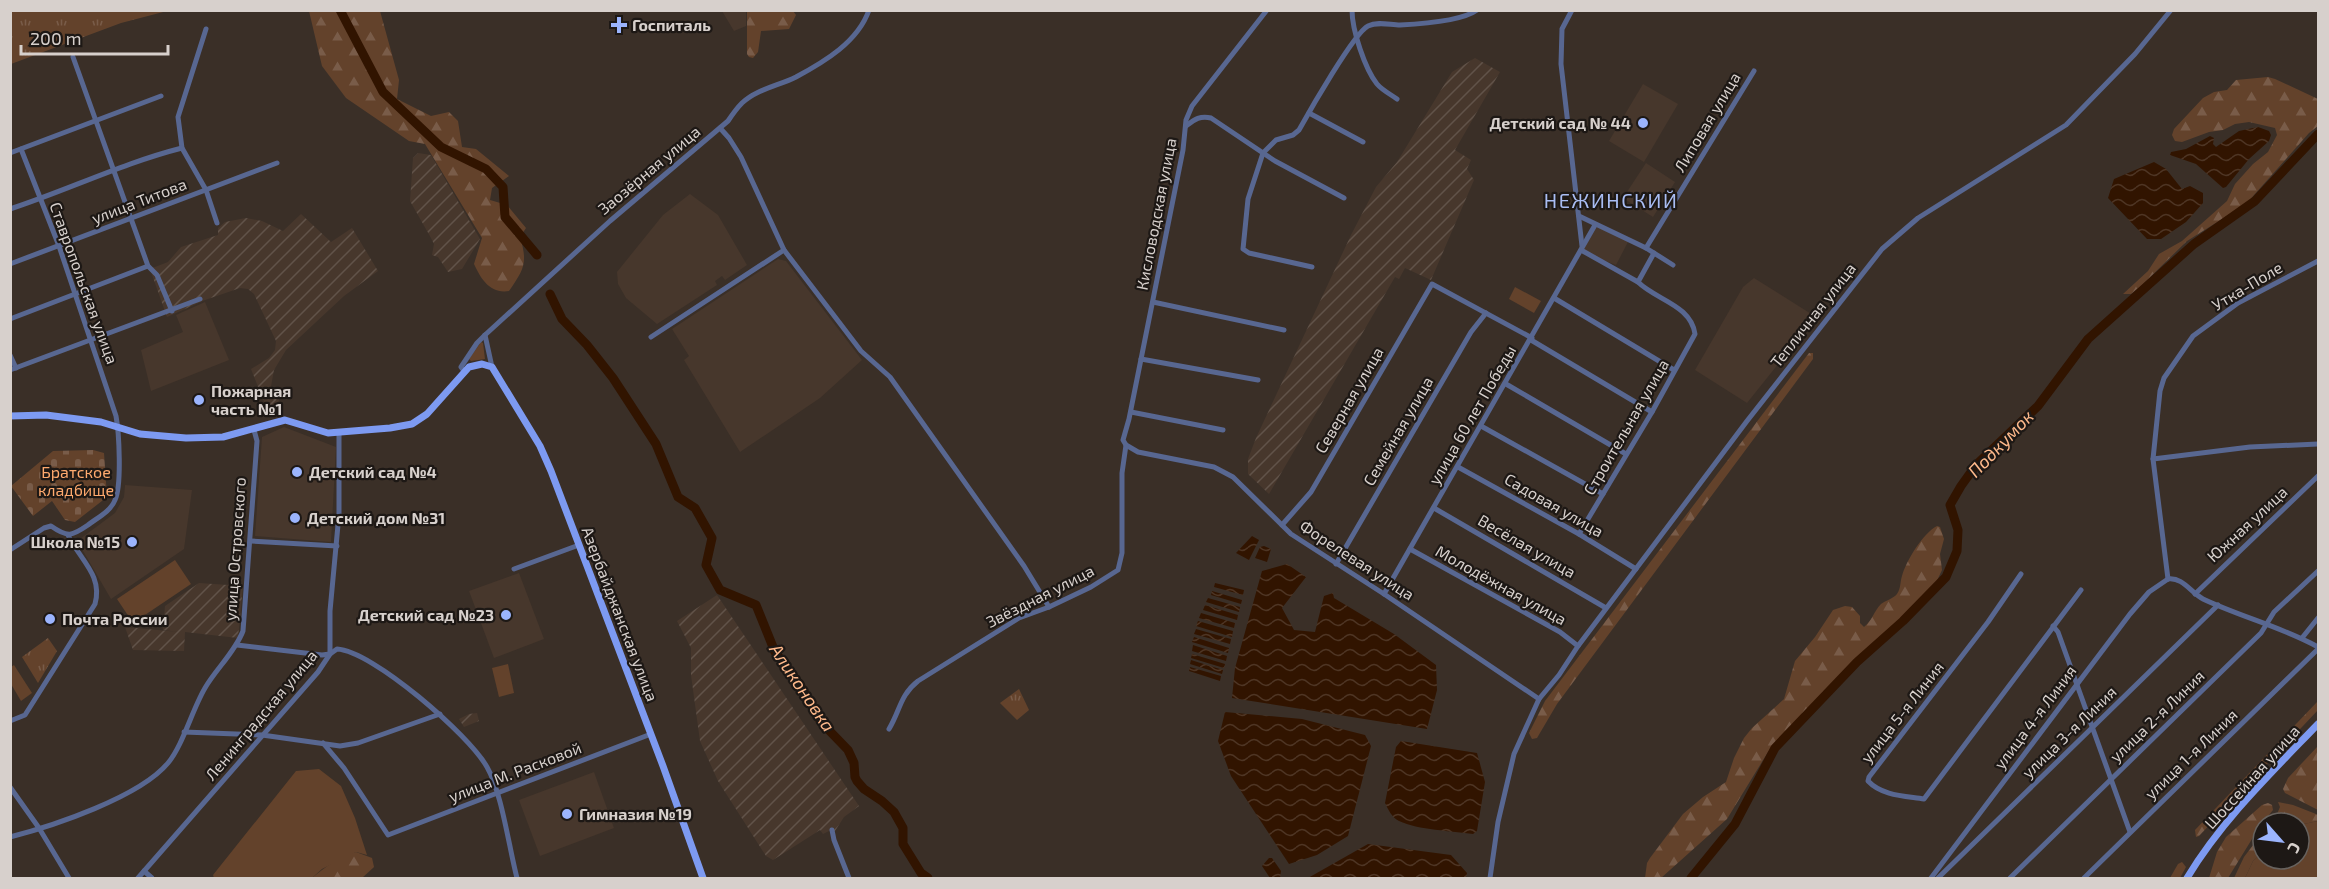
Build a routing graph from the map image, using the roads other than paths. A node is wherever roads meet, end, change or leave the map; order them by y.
1 (869, 10) edge
2 (1267, 10) edge
3 (1352, 10) edge
4 (1477, 10) edge
5 (1572, 10) edge
6 (2171, 10) edge
7 (206, 29) dead end
8 (1357, 37) junction
9 (74, 57) dead end
10 (1754, 71) dead end
11 (162, 96) dead end
12 (1397, 99) dead end
13 (1309, 112) junction
14 (95, 122) junction
15 (1186, 126) junction
16 (720, 128) junction
17 (1364, 142) dead end
18 (182, 148) junction
19 (21, 149) junction
20 (10, 153) edge
21 (1263, 153) junction
22 (277, 163) dead end
23 (112, 170) junction
24 (206, 190) junction
25 (1344, 198) dead end
26 (40, 200) junction
27 (10, 209) edge
28 (1579, 216) junction
29 (132, 219) junction
30 (217, 223) dead end
31 (1595, 225) junction
32 (59, 246) junction
33 (1646, 248) junction
34 (1582, 249) junction
35 (784, 250) junction
36 (1654, 253) junction
37 (2319, 261) edge
38 (10, 264) edge
39 (1673, 265) dead end
40 (148, 266) junction
41 (1312, 267) dead end
42 (1638, 282) junction
43 (75, 292) junction
44 (1554, 298) junction
45 (200, 299) dead end
46 (1154, 302) junction
47 (172, 311) junction
48 (1486, 313) junction
49 (10, 319) edge
50 (1284, 330) dead end
51 (485, 334) junction
52 (651, 337) dead end
53 (91, 339) junction
54 (1531, 339) junction
55 (10, 355) edge
56 (1141, 359) junction
57 (492, 368) junction
58 (13, 369) edge
59 (465, 370) junction
60 (1674, 370) junction
61 (1258, 380) dead end
62 (1506, 384) junction
63 (1131, 412) junction
64 (1652, 412) junction
65 (10, 416) edge
66 (1481, 426) junction
67 (118, 427) junction
68 (254, 430) junction
69 (1223, 430) dead end
70 (339, 433) junction
71 (2319, 444) edge
72 (1126, 445) junction
73 (1626, 454) junction
74 (2153, 459) junction
75 (1458, 467) junction
76 (2319, 476) edge
77 (1602, 494) junction
78 (1434, 508) junction
79 (1281, 525) junction
80 (1579, 534) junction
81 (68, 535) junction
82 (250, 541) junction
83 (579, 545) junction
84 (337, 546) junction
85 (1410, 549) junction
86 (10, 550) edge
87 (1336, 564) junction
88 (514, 569) dead end
89 (1636, 569) junction
90 (2319, 571) edge
91 (2021, 574) dead end
92 (2168, 579) junction
93 (2081, 590) dead end
94 (1384, 594) junction
95 (2195, 594) junction
96 (2218, 605) junction
97 (1048, 607) junction
98 (1606, 608) junction
99 (2319, 618) edge
100 (2266, 623) junction
101 (2053, 627) junction
102 (2302, 638) junction
103 (237, 645) junction
104 (1578, 646) junction
105 (2319, 648) edge
106 (330, 654) junction
107 (2078, 682) junction
108 (1539, 699) junction
109 (440, 714) junction
110 (10, 721) edge
111 (2319, 724) edge
112 (2093, 727) junction
113 (889, 729) dead end
114 (184, 732) junction
115 (651, 734) junction
116 (262, 735) junction
117 (323, 743) junction
118 (2111, 779) junction
119 (10, 787) edge
120 (497, 793) junction
121 (39, 828) junction
122 (832, 830) dead end
123 (2130, 832) junction
124 (10, 837) edge
125 (144, 871) junction
126 (69, 879) edge
127 (138, 879) edge
128 (152, 879) edge
129 (517, 879) edge
130 (702, 879) edge
131 (849, 879) edge
132 (1490, 879) edge
133 (1931, 879) edge
134 (1938, 879) edge
135 (2010, 879) edge
136 (2084, 879) edge
137 (2187, 879) edge

1 - 16 street, Заозёрная улица
2 - 15 street, Кисловодская улица
3 - 8 street
4 - 8 street
5 - 28 street
6 - 89 street, Тепличная улица
7 - 18 street
8 - 12 street
8 - 13 street
9 - 14 street
10 - 33 street, Липовая улица
11 - 14 street
13 - 17 street
13 - 21 street
14 - 19 street
14 - 23 street
15 - 21 street
15 - 46 street, Кисловодская улица
16 - 35 street
16 - 51 street, Заозёрная улица
18 - 23 street
18 - 24 street
19 - 20 street
19 - 26 street, Ставропольская улица
21 - 25 street
21 - 41 street
22 - 24 street, улица Титова
23 - 26 street
23 - 29 street
24 - 29 street, улица Титова
24 - 30 street
26 - 27 street
26 - 32 street, Ставропольская улица
28 - 31 street
28 - 34 street
29 - 32 street, улица Титова
29 - 40 street
31 - 33 street
31 - 34 street, улица 60 лет Победы
32 - 38 street, улица Титова
32 - 43 street, Ставропольская улица
33 - 36 street
34 - 42 street
34 - 44 street, улица 60 лет Победы
35 - 52 street
35 - 97 street
36 - 39 street
36 - 42 street
37 - 74 street, Утка-Поле
40 - 43 street
40 - 47 street
42 - 60 street, Строительная улица
43 - 49 street
43 - 53 street, Ставропольская улица
44 - 54 street, улица 60 лет Победы
44 - 60 street
45 - 47 street
46 - 50 street
46 - 56 street, Кисловодская улица
47 - 53 street
48 - 54 street
48 - 79 street, Северная улица
48 - 87 street, Семейная улица
51 - 57 street
51 - 59 street, Заозёрная улица
53 - 58 street
53 - 67 street, Ставропольская улица
54 - 62 street, улица 60 лет Победы
54 - 64 street
55 - 58 street
56 - 61 street
56 - 63 street, Кисловодская улица
57 - 59 main road
57 - 83 main road, Азербайджанская улица
59 - 70 main road
60 - 64 street, Строительная улица
62 - 66 street, улица 60 лет Победы
62 - 73 street
63 - 69 street
63 - 72 street, Кисловодская улица
64 - 73 street, Строительная улица
65 - 67 main road
66 - 75 street, улица 60 лет Победы
66 - 77 street
67 - 68 main road
67 - 81 street, Ставропольская улица
68 - 70 main road
68 - 82 street, улица Островского
70 - 84 street, Ленинградская улица
71 - 74 street
72 - 79 street, Форелевая улица
72 - 97 street, Звёздная улица
73 - 77 street, Строительная улица
74 - 92 street, Утка-Поле
75 - 78 street, улица 60 лет Победы
75 - 80 street, Садовая улица
76 - 95 street, Южная улица
77 - 80 street, Строительная улица
78 - 85 street, улица 60 лет Победы
78 - 98 street, Весёлая улица
79 - 87 street, Форелевая улица
80 - 89 street, Садовая улица
81 - 86 street
81 - 110 street
82 - 84 street
82 - 103 street, улица Островского
83 - 88 street
83 - 115 main road, Азербайджанская улица
84 - 106 street, Ленинградская улица
85 - 94 street, улица 60 лет Победы
85 - 104 street, Молодёжная улица
87 - 94 street, Форелевая улица
89 - 98 street, Тепличная улица
90 - 100 street, улица 2-я Линия
91 - 101 street, улица 5-я Линия
92 - 95 street
92 - 107 street, улица 4-я Линия
93 - 101 street, улица 5-я Линия
94 - 108 street, Форелевая улица
95 - 96 street
96 - 100 street
96 - 112 street, улица 3-я Линия
97 - 113 street, Звёздная улица
98 - 104 street, Тепличная улица
99 - 102 street
100 - 102 street
100 - 118 street, улица 2-я Линия
101 - 107 street
102 - 105 street
103 - 106 street
103 - 114 street, улица Островского
104 - 108 street, Тепличная улица
105 - 123 street, улица 1-я Линия
106 - 109 street
106 - 116 street, Ленинградская улица
107 - 112 street
107 - 133 street, улица 4-я Линия
108 - 132 street, Тепличная улица
109 - 117 street
109 - 120 street
111 - 137 main road, Шоссейная улица
112 - 118 street
112 - 134 street, улица 3-я Линия
114 - 116 street
114 - 121 street, улица Островского
115 - 120 street, улица М. Расковой
115 - 130 main road, Азербайджанская улица
116 - 117 street
116 - 125 street, Ленинградская улица
117 - 120 street, улица М. Расковой
118 - 123 street
118 - 135 street, улица 2-я Линия
119 - 121 street
120 - 129 street
121 - 124 street, улица Островского
121 - 126 street
122 - 131 street
123 - 136 street, улица 1-я Линия
125 - 127 street, Ленинградская улица
125 - 128 street

